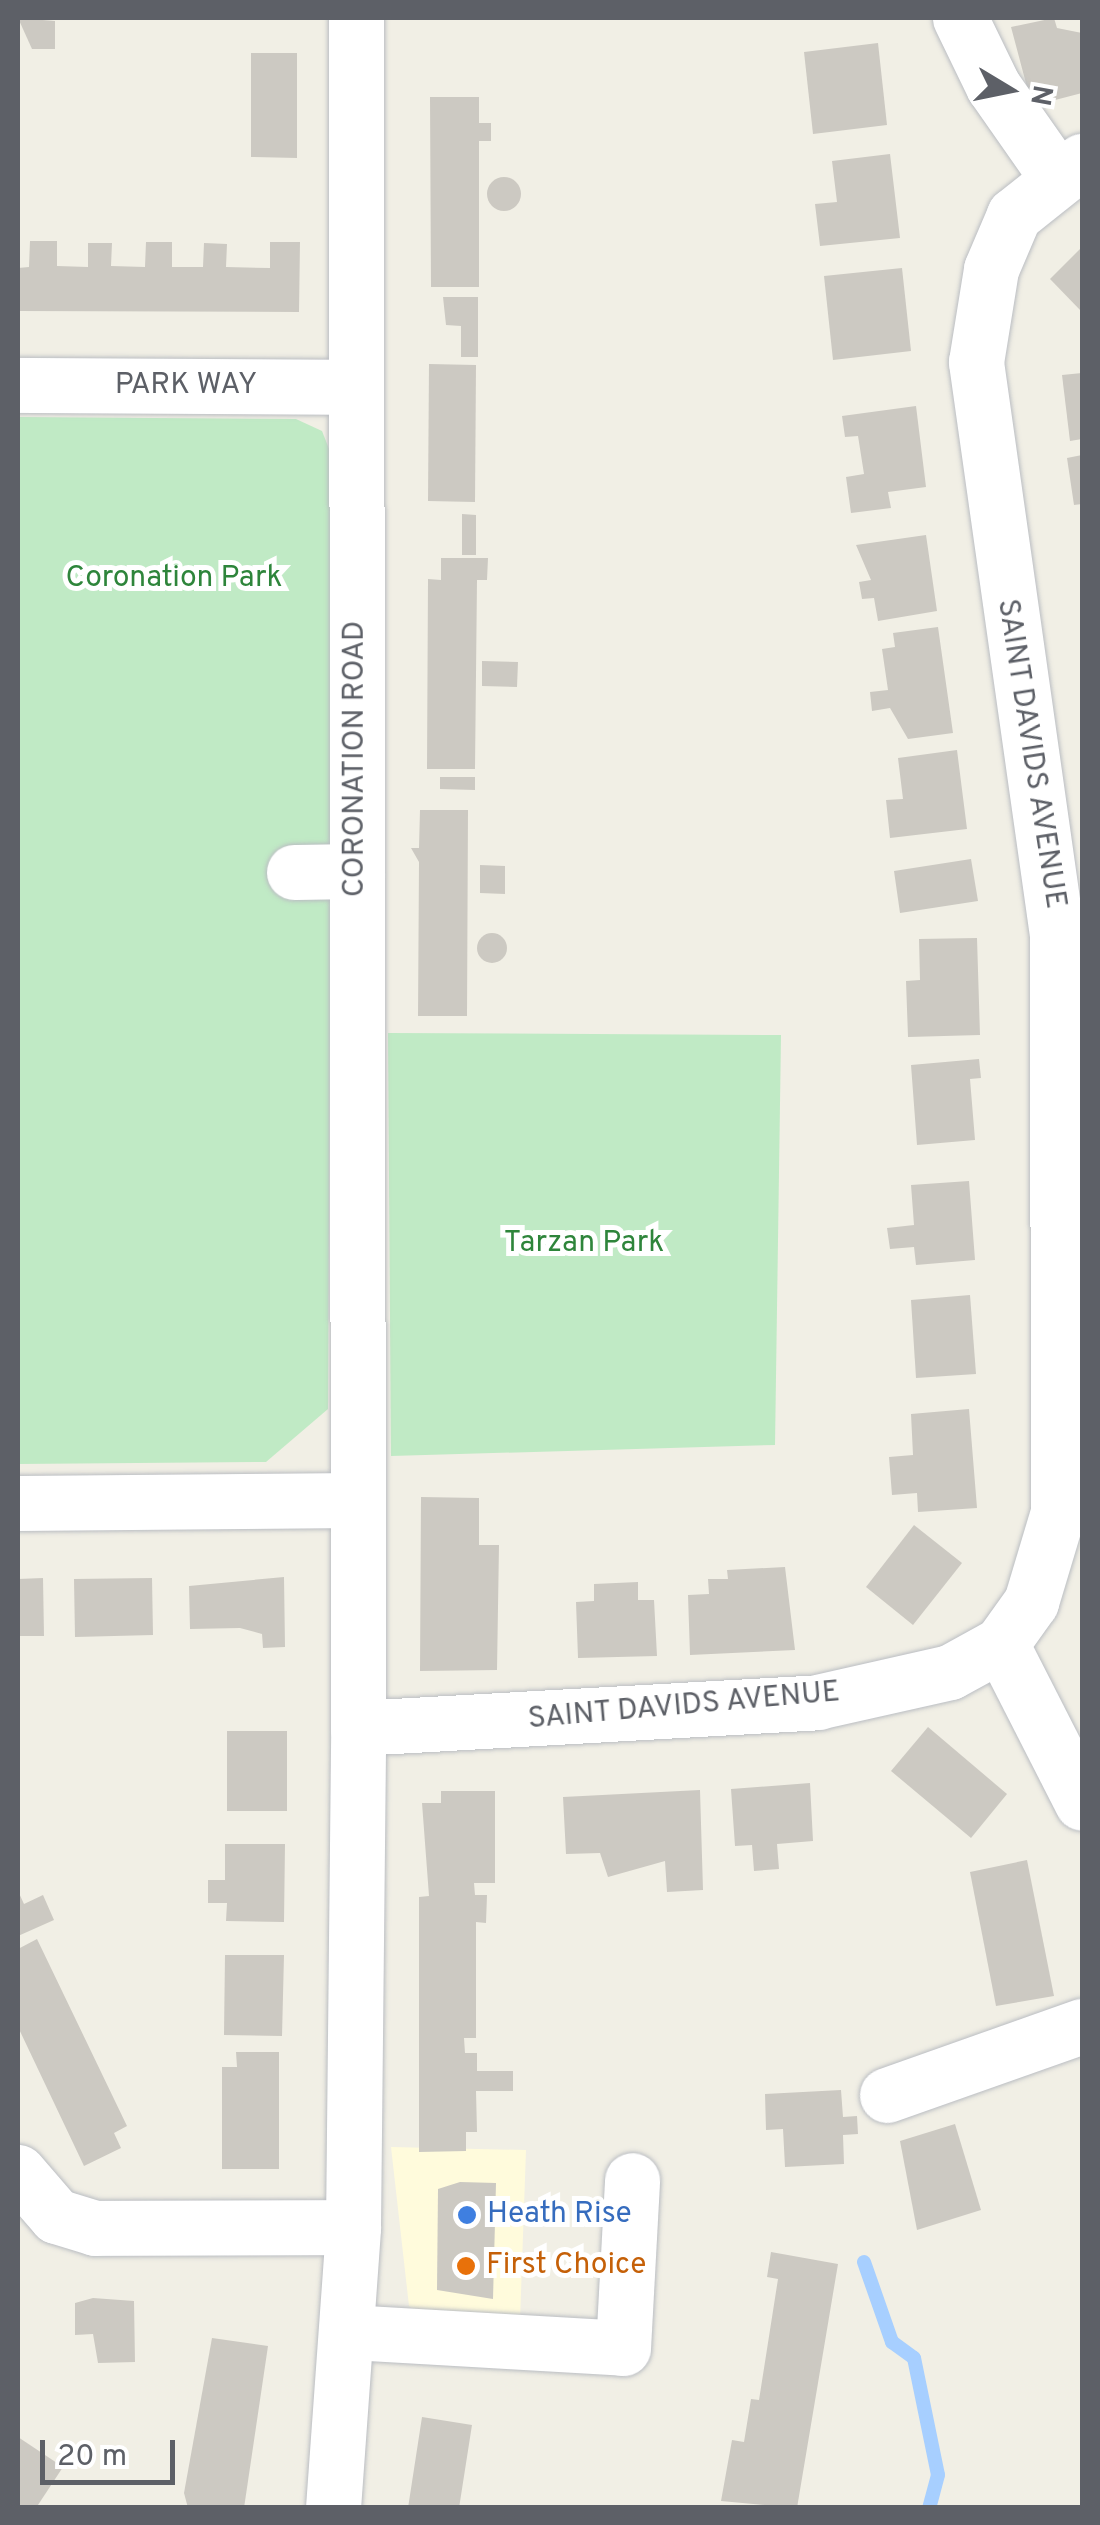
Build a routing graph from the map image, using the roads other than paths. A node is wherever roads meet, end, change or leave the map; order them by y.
1 (356, 18) edge
2 (960, 18) edge
3 (1069, 168) edge
4 (18, 385) edge
5 (354, 387) junction
6 (357, 871) junction
7 (294, 872) dead end
8 (358, 1500) junction
9 (18, 1504) edge
10 (1001, 1644) junction
11 (358, 1728) junction
12 (1082, 1803) edge
13 (1082, 2026) edge
14 (888, 2095) dead end
15 (18, 2172) edge
16 (632, 2180) dead end
17 (353, 2228) junction
18 (349, 2332) junction
19 (333, 2508) edge

1 - 5 street, CORONATION ROAD
2 - 3 street, SAINT DAVIDS AVENUE
3 - 10 street, SAINT DAVIDS AVENUE
4 - 5 street, PARK WAY
5 - 6 street, CORONATION ROAD
6 - 7 street
6 - 8 street, CORONATION ROAD
8 - 9 street
8 - 11 street
10 - 11 street, SAINT DAVIDS AVENUE
10 - 12 street
11 - 17 street
13 - 14 street
15 - 17 street
16 - 18 street
17 - 18 street
18 - 19 street

